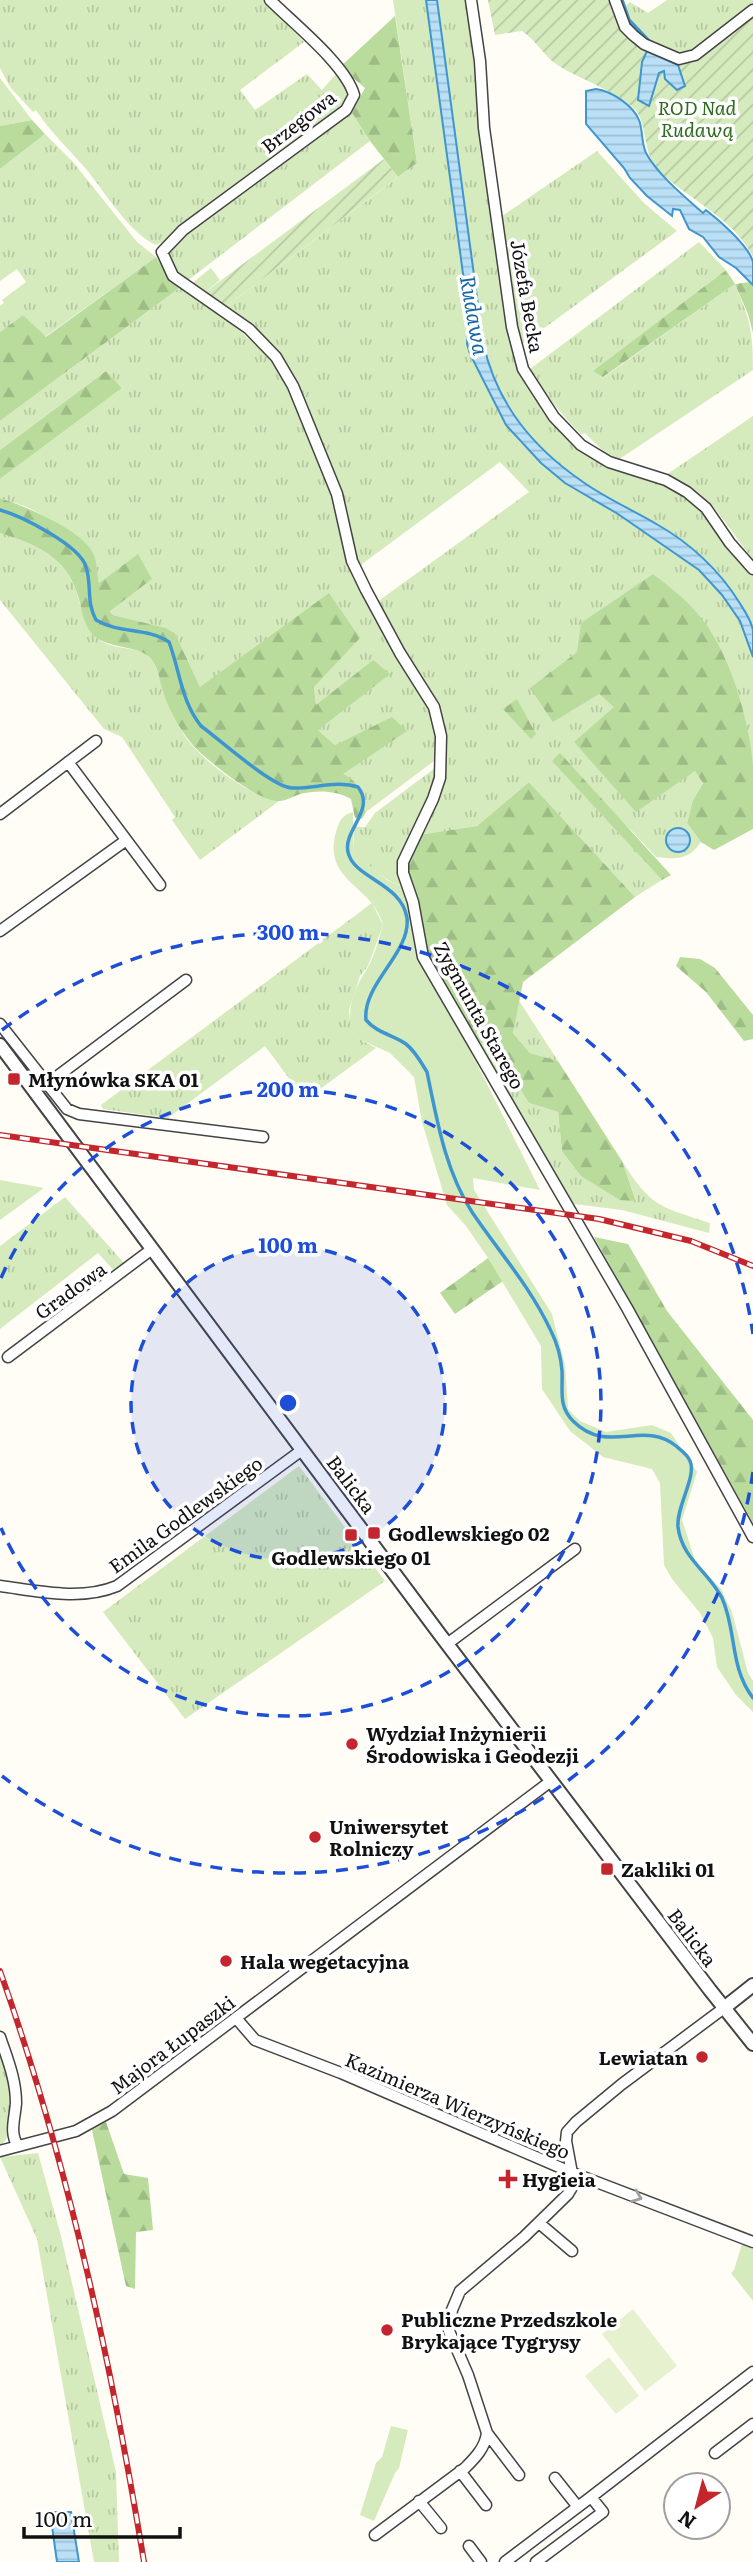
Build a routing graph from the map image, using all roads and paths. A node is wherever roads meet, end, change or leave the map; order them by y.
1 (270, 0) edge
2 (471, 0) edge
3 (615, 0) edge
4 (753, 10) edge
5 (162, 252) joint
6 (753, 569) edge
7 (96, 741) dead end
8 (68, 762) junction
9 (0, 814) edge
10 (125, 841) junction
11 (160, 886) dead end
12 (0, 932) edge
13 (186, 980) dead end
14 (0, 1024) edge
15 (0, 1045) edge
16 (47, 1084) junction
17 (263, 1137) dead end
18 (152, 1249) junction
19 (8, 1357) dead end
20 (302, 1450) junction
21 (753, 1537) edge
22 (575, 1549) dead end
23 (0, 1586) edge
24 (447, 1644) junction
25 (551, 1781) junction
26 (753, 1985) edge
27 (724, 2008) junction
28 (236, 2018) junction
29 (0, 2036) edge
30 (753, 2044) edge
31 (18, 2146) junction
32 (0, 2151) edge
33 (573, 2173) junction
34 (539, 2223) junction
35 (753, 2242) edge
36 (572, 2251) dead end
37 (753, 2372) edge
38 (753, 2424) edge
39 (487, 2433) junction
40 (715, 2453) dead end
41 (460, 2471) junction
42 (519, 2475) dead end
43 (555, 2478) dead end
44 (591, 2497) junction
45 (419, 2501) junction
46 (486, 2505) dead end
47 (578, 2507) junction
48 (441, 2529) dead end
49 (375, 2535) dead end
50 (469, 2546) dead end
51 (481, 2562) edge
52 (505, 2562) edge
53 (536, 2562) edge

1 - 5 street, Brzegowa
2 - 6 street, Józefa Becka
3 - 4 street
5 - 21 street, Zygmunta Starego
7 - 8 street
8 - 9 street
8 - 10 street
10 - 11 street
10 - 12 street
13 - 16 street
14 - 16 street
15 - 18 street, Balicka
16 - 17 street
18 - 19 street, Gradowa
18 - 20 street, Balicka
20 - 23 street, Emila Godlewskiego
20 - 24 street, Balicka
22 - 24 street
24 - 25 street, Balicka
25 - 27 street, Balicka
25 - 28 street, Majora Łupaszki
26 - 27 street
27 - 30 street, Balicka
27 - 33 street
28 - 31 street, Majora Łupaszki
28 - 33 street, Kazimierza Wierzyńskiego
29 - 31 street
31 - 32 street, Majora Łupaszki
33 - 34 street
33 -> 35 street, Kazimierza Wierzyńskiego
34 - 36 street
34 - 39 street
37 - 44 street
38 - 40 street
39 - 41 street
39 - 42 street
41 - 45 street
41 - 46 street
43 - 47 street
44 - 47 street
44 - 53 street
45 - 48 street
45 - 49 street
47 - 52 street
50 - 51 street

